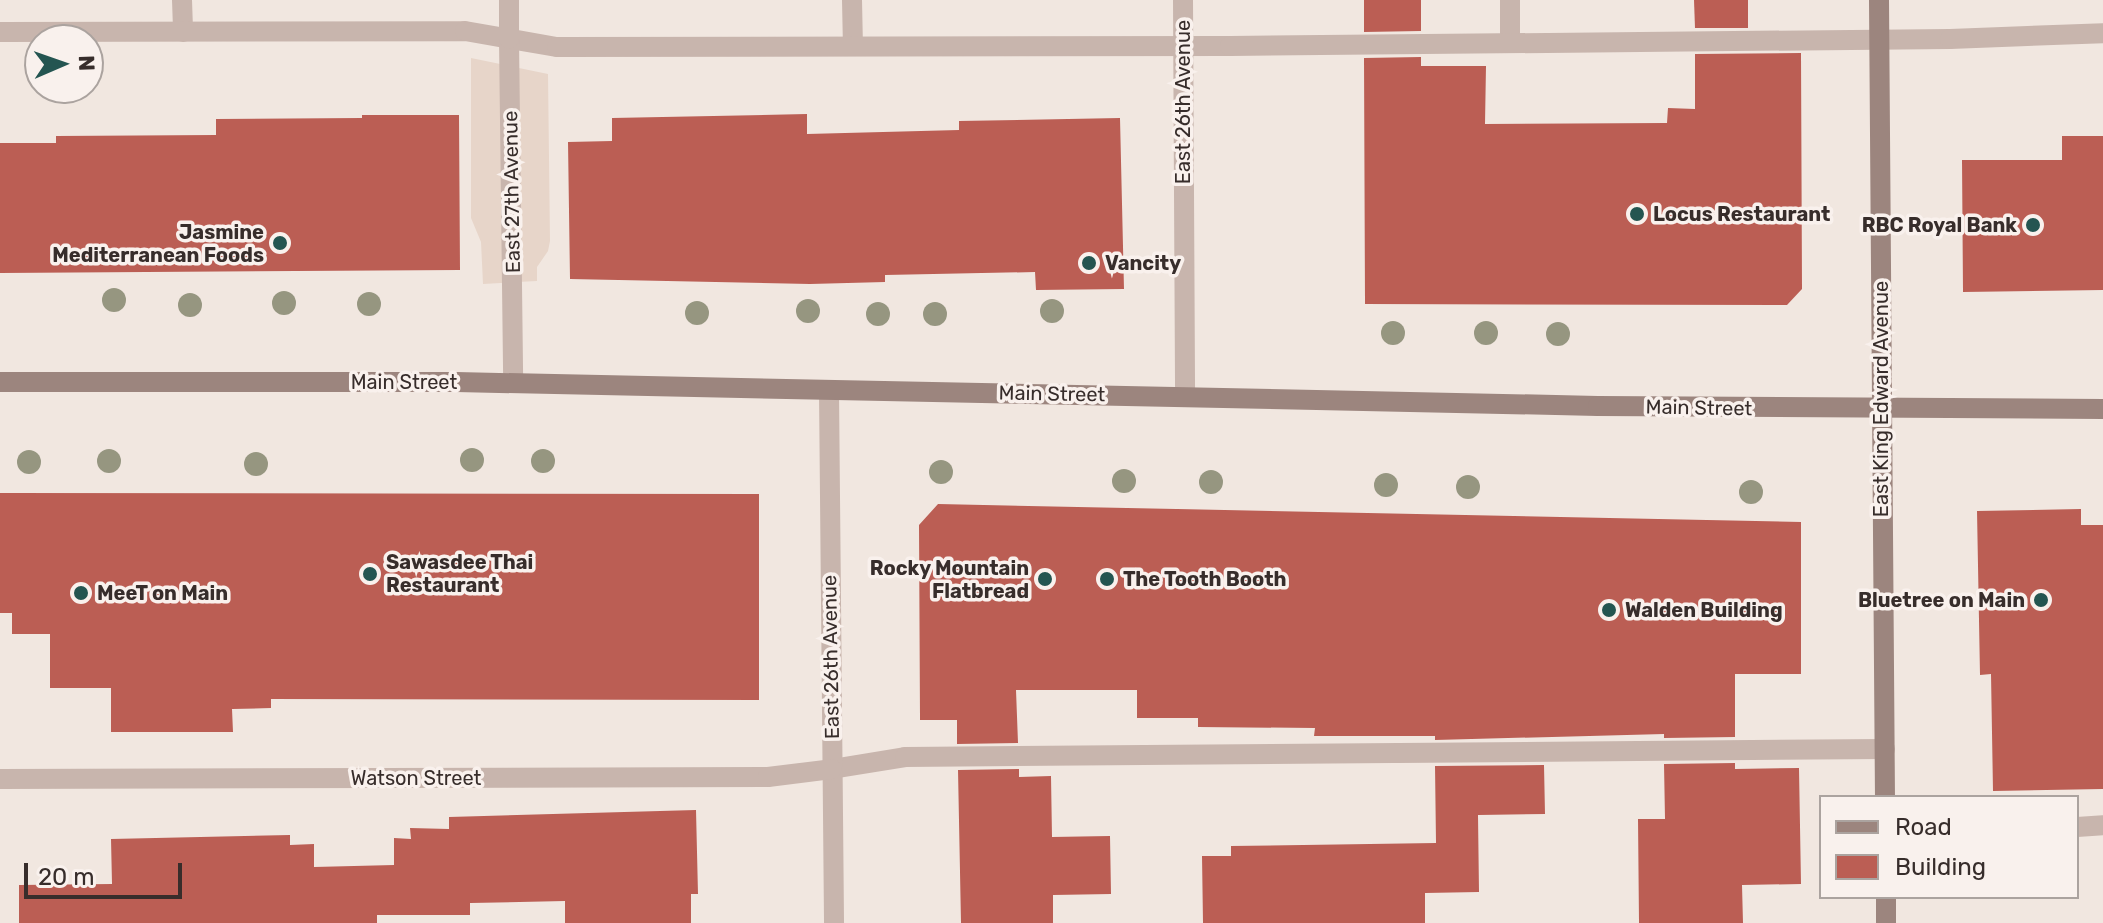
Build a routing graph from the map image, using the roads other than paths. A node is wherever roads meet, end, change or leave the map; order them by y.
1 (182, 0) edge
2 (509, 0) edge
3 (852, 0) edge
4 (1183, 0) edge
5 (1510, 0) edge
6 (1879, 0) edge
7 (0, 32) edge
8 (183, 32) junction
9 (2103, 33) edge
10 (509, 39) junction
11 (1880, 39) junction
12 (1510, 43) junction
13 (853, 46) junction
14 (1183, 46) junction
15 (0, 382) edge
16 (513, 383) junction
17 (829, 390) junction
18 (1185, 397) junction
19 (2103, 409) edge
20 (1881, 410) junction
21 (1885, 749) junction
22 (832, 769) junction
23 (0, 779) edge
24 (1885, 795) edge
25 (2103, 825) edge
26 (2079, 827) edge
27 (1886, 899) edge
28 (834, 923) edge
29 (1886, 923) edge

1 - 8 street
2 - 10 street, East 27th Avenue
3 - 13 street
4 - 14 street, East 26th Avenue
5 - 12 street
6 - 11 main road, East King Edward Avenue
7 - 8 street
8 - 10 street
9 - 11 street
10 - 13 street
10 - 16 street, East 27th Avenue
11 - 12 street
11 - 20 main road, East King Edward Avenue
12 - 14 street
13 - 14 street
14 - 18 street, East 26th Avenue
15 - 16 main road, Main Street
16 - 17 main road, Main Street
17 - 18 main road, Main Street
17 - 22 street, East 26th Avenue
18 - 20 main road, Main Street
19 - 20 main road, Main Street
20 - 21 main road, East King Edward Avenue
21 - 22 street, Watson Street
21 - 24 main road, East King Edward Avenue
22 - 23 street, Watson Street
22 - 28 street, East 26th Avenue
25 - 26 street
27 - 29 main road

